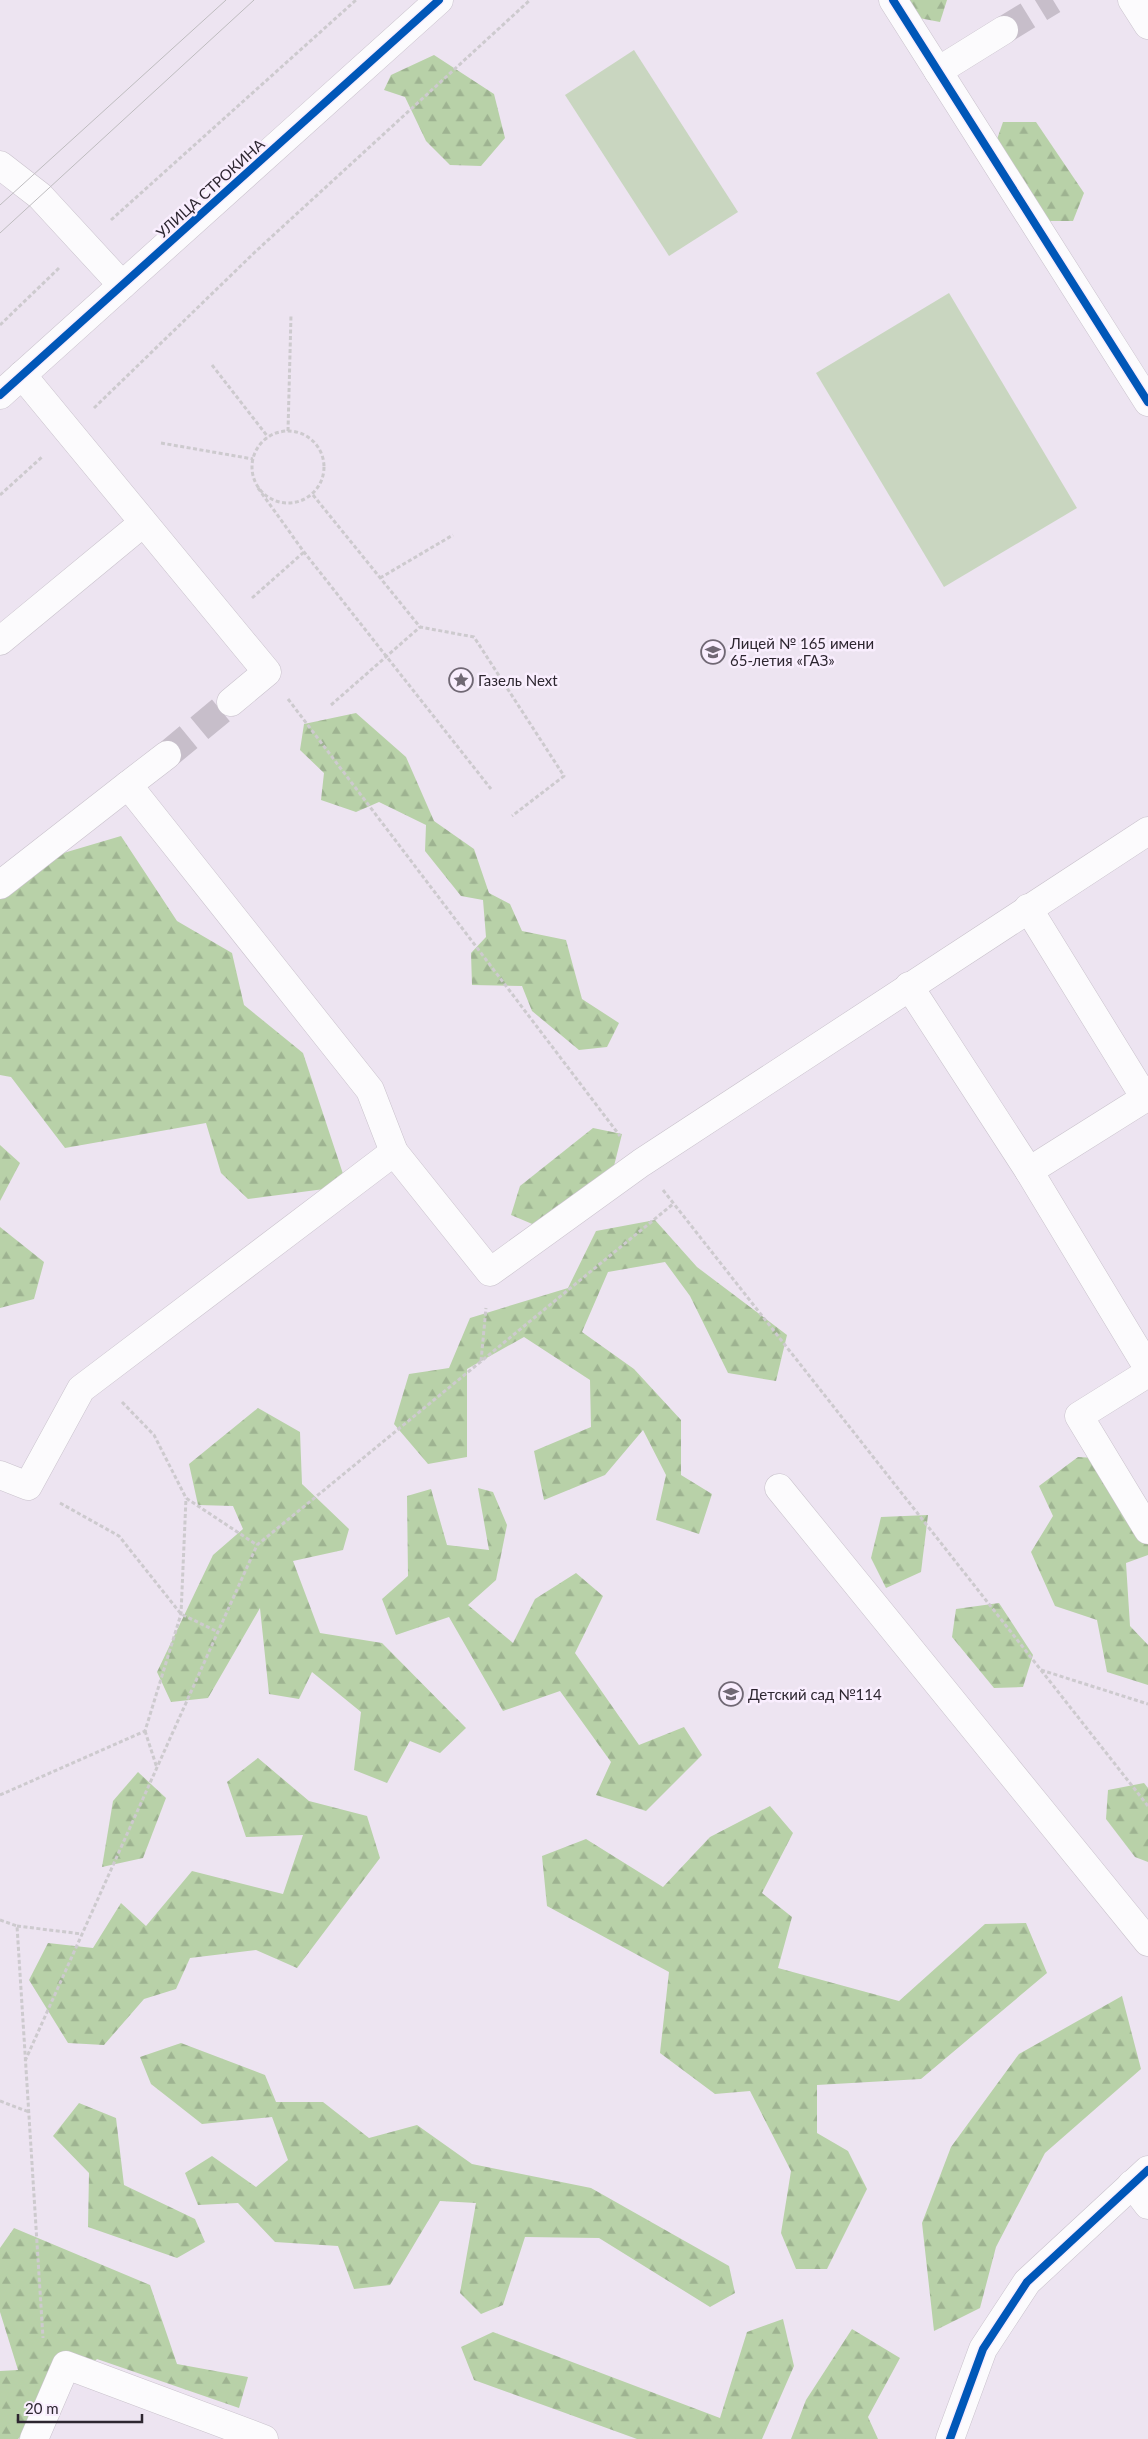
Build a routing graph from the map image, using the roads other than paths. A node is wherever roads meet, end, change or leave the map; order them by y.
1 (439, 0) edge
2 (893, 0) edge
3 (1132, 0) edge
4 (1148, 25) edge
5 (1004, 30) tunnel mouth
6 (938, 71) junction
7 (0, 165) edge
8 (122, 285) junction
9 (22, 375) junction
10 (0, 395) edge
11 (1148, 402) edge
12 (143, 523) junction
13 (0, 641) edge
14 (231, 702) tunnel mouth
15 (166, 755) tunnel mouth
16 (128, 785) junction
17 (1148, 831) edge
18 (0, 885) edge
19 (1028, 908) junction
20 (909, 986) junction
21 (394, 1152) junction
22 (1029, 1171) junction
23 (1148, 1368) edge
24 (1148, 1373) edge
25 (0, 1476) edge
26 (779, 1488) dead end
27 (1148, 1530) edge
28 (1148, 1942) edge
29 (1143, 2186) edge
30 (34, 2439) edge
31 (264, 2439) edge
32 (950, 2439) edge

1 - 8 street, УЛИЦА СТРОКИНА
2 - 6 street
3 - 4 street
5 - 6 street
6 - 11 street
7 - 8 street
8 - 9 street, УЛИЦА СТРОКИНА
9 - 10 street, УЛИЦА СТРОКИНА
9 - 12 street
12 - 13 street
12 - 14 street
15 - 16 street
16 - 18 street
16 - 21 street
17 - 19 street
19 - 20 street
19 - 22 street
20 - 21 street
20 - 22 street
21 - 25 street
22 - 23 street
24 - 27 street
26 - 28 street
29 - 32 street
30 - 31 street

